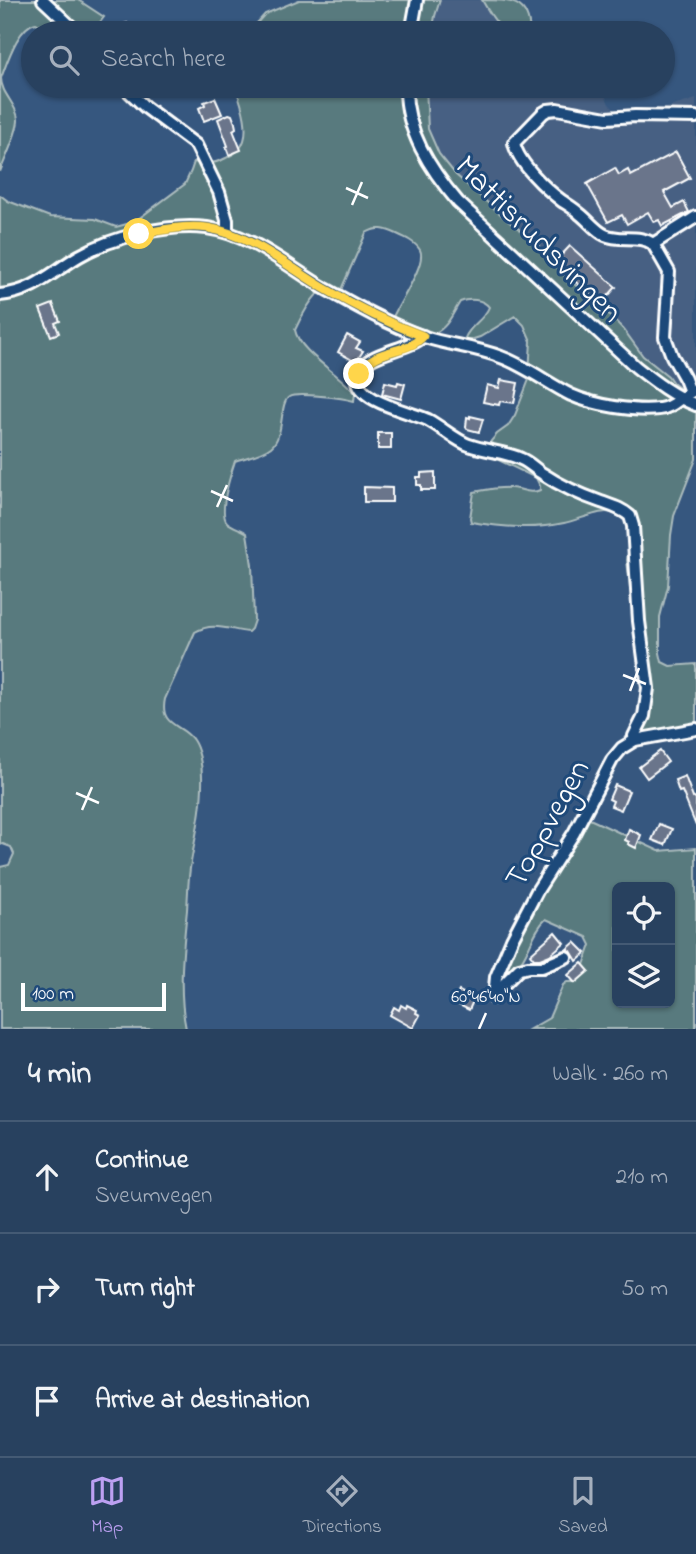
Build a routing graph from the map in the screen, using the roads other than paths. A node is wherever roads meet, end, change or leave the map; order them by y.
1 (43, 0) edge
2 (417, 0) edge
3 (65, 21) edge
4 (413, 21) edge
5 (136, 98) edge
6 (408, 98) edge
7 (696, 117) edge
8 (696, 217) edge
9 (227, 232) junction
10 (653, 244) junction
11 (0, 295) edge
12 (423, 336) junction
13 (689, 393) edge
14 (696, 405) edge
15 (644, 716) junction
16 (696, 729) edge
17 (653, 736) junction
18 (635, 740) junction
19 (566, 957) dead end

1 - 3 street
2 - 4 street
5 - 9 street
6 - 13 street, Mattisrudsvingen
7 - 10 street
8 - 10 street
9 - 11 street
9 - 12 street
10 - 13 street
12 - 13 street
12 - 15 street
13 - 14 street, Mattisrudsvingen
15 - 17 street
15 - 18 street
16 - 17 street
17 - 18 street
18 - 19 street, Toppvegen

